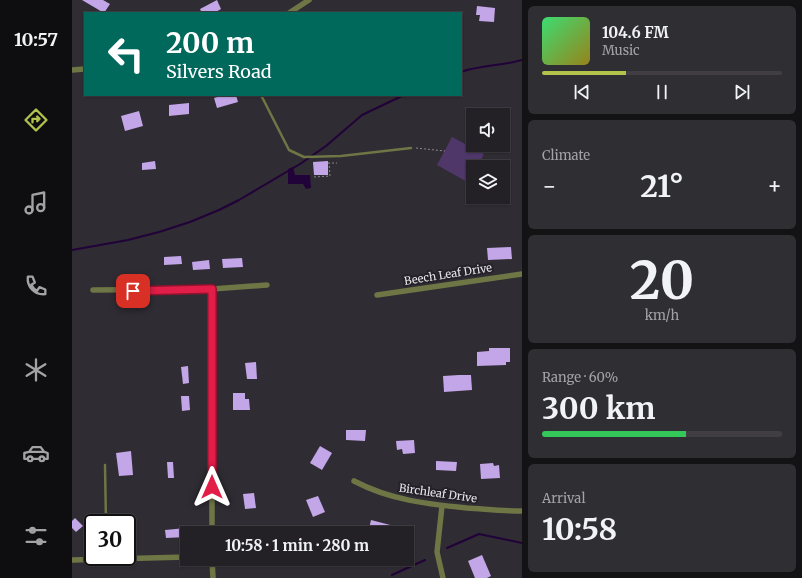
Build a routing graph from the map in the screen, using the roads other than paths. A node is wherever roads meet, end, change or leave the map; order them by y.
1 (309, 0) edge
2 (291, 12) edge
3 (84, 69) edge
4 (72, 70) edge
5 (262, 96) edge
6 (411, 148) road end
7 (522, 274) edge
8 (267, 285) dead end
9 (212, 289) junction
10 (94, 290) dead end
11 (377, 295) dead end
12 (105, 465) dead end
13 (354, 481) dead end
14 (442, 506) junction
15 (522, 511) edge
16 (106, 514) edge
17 (212, 526) edge
18 (180, 557) edge
19 (136, 558) edge
20 (84, 559) edge
21 (72, 560) edge
22 (212, 566) edge
23 (213, 578) edge
24 (443, 578) edge

1 - 2 street
3 - 4 street
5 - 6 lane
7 - 11 street, Beech Leaf Drive
8 - 9 street
9 - 10 street
9 - 17 street
12 - 16 lane
13 - 14 street, Birchleaf Drive
14 - 15 street, Birchleaf Drive
14 - 24 street
18 - 19 street
20 - 21 street
22 - 23 street

